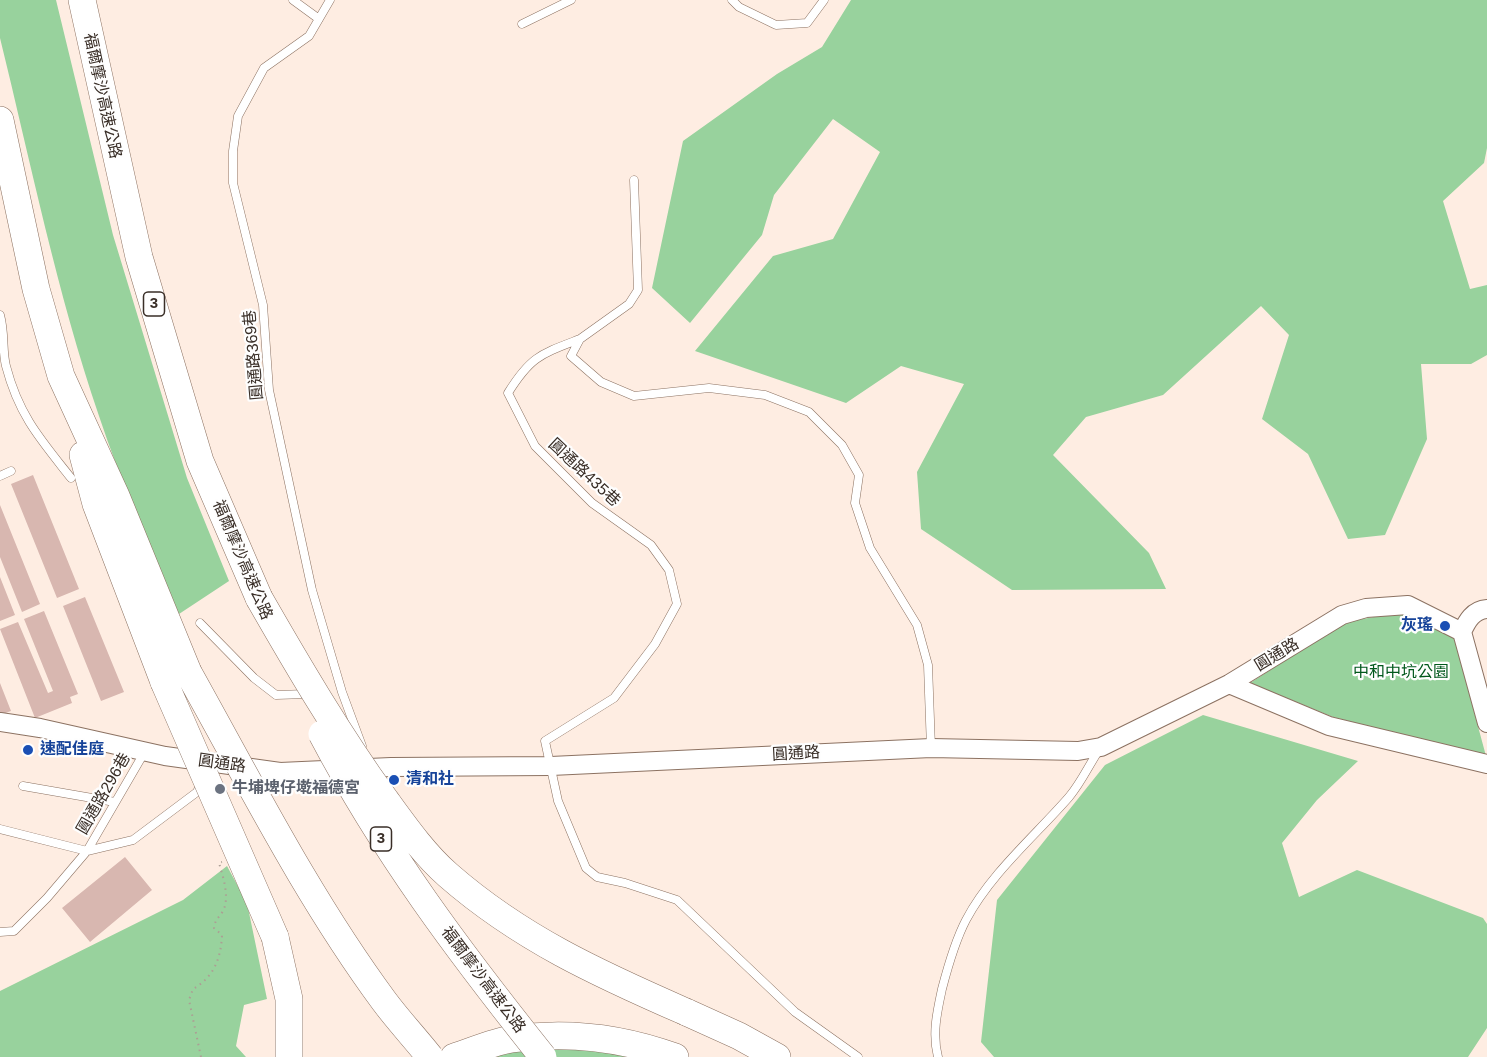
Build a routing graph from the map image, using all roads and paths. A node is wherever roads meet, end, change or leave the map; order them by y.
1 (82, 0) edge
2 (292, 0) edge
3 (330, 0) edge
4 (571, 0) edge
5 (732, 0) edge
6 (824, 0) edge
7 (320, 19) junction
8 (522, 24) dead end
9 (0, 120) edge
10 (634, 180) dead end
11 (0, 315) edge
12 (580, 339) junction
13 (11, 471) dead end
14 (0, 476) edge
15 (71, 478) dead end
16 (259, 598) junction
17 (1487, 609) edge
18 (200, 623) dead end
19 (1454, 628) junction
20 (176, 677) junction
21 (1228, 684) junction
22 (342, 692) junction
23 (0, 722) edge
24 (1487, 723) edge
25 (1101, 747) junction
26 (931, 748) junction
27 (145, 751) junction
28 (211, 763) junction
29 (1487, 764) edge
30 (550, 766) junction
31 (371, 769) junction
32 (23, 786) dead end
33 (116, 802) junction
34 (0, 829) edge
35 (87, 851) junction
36 (225, 860) dead end
37 (0, 932) edge
38 (201, 1057) edge
39 (289, 1057) edge
40 (430, 1057) edge
41 (454, 1057) edge
42 (543, 1057) edge
43 (675, 1057) edge
44 (777, 1057) edge
45 (858, 1057) edge
46 (938, 1057) edge

1 - 16 highway, 福爾摩沙高速公路 / 3
2 - 7 lane
3 - 7 lane, 圓通路369巷
4 - 8 lane
5 - 6 lane
7 - 22 lane, 圓通路369巷
9 - 20 highway
10 - 12 lane
11 - 15 lane
12 - 26 lane
12 - 30 lane, 圓通路435巷
13 - 14 lane
16 - 42 highway, 福爾摩沙高速公路 / 3, bridge
16 - 44 highway, bridge
17 - 19 street
18 - 22 lane
19 - 21 street, 圓通路
19 - 24 street
20 - 39 highway, bridge
20 - 40 highway, bridge
21 - 25 street, 圓通路
21 - 29 street
22 - 31 lane, 圓通路369巷
23 - 27 street, 圓通路
25 - 26 street, 圓通路
25 - 46 lane
26 - 30 street, 圓通路
27 - 28 street, 圓通路
27 - 33 lane, 圓通路296巷
28 - 31 street, 圓通路
28 - 35 lane, 圓通路296巷
30 - 31 street, 圓通路
30 - 45 lane
32 - 33 lane
33 - 35 lane, 圓通路296巷
34 - 35 lane
35 - 37 lane, 圓通路296巷
36 - 38 path
41 - 43 highway

